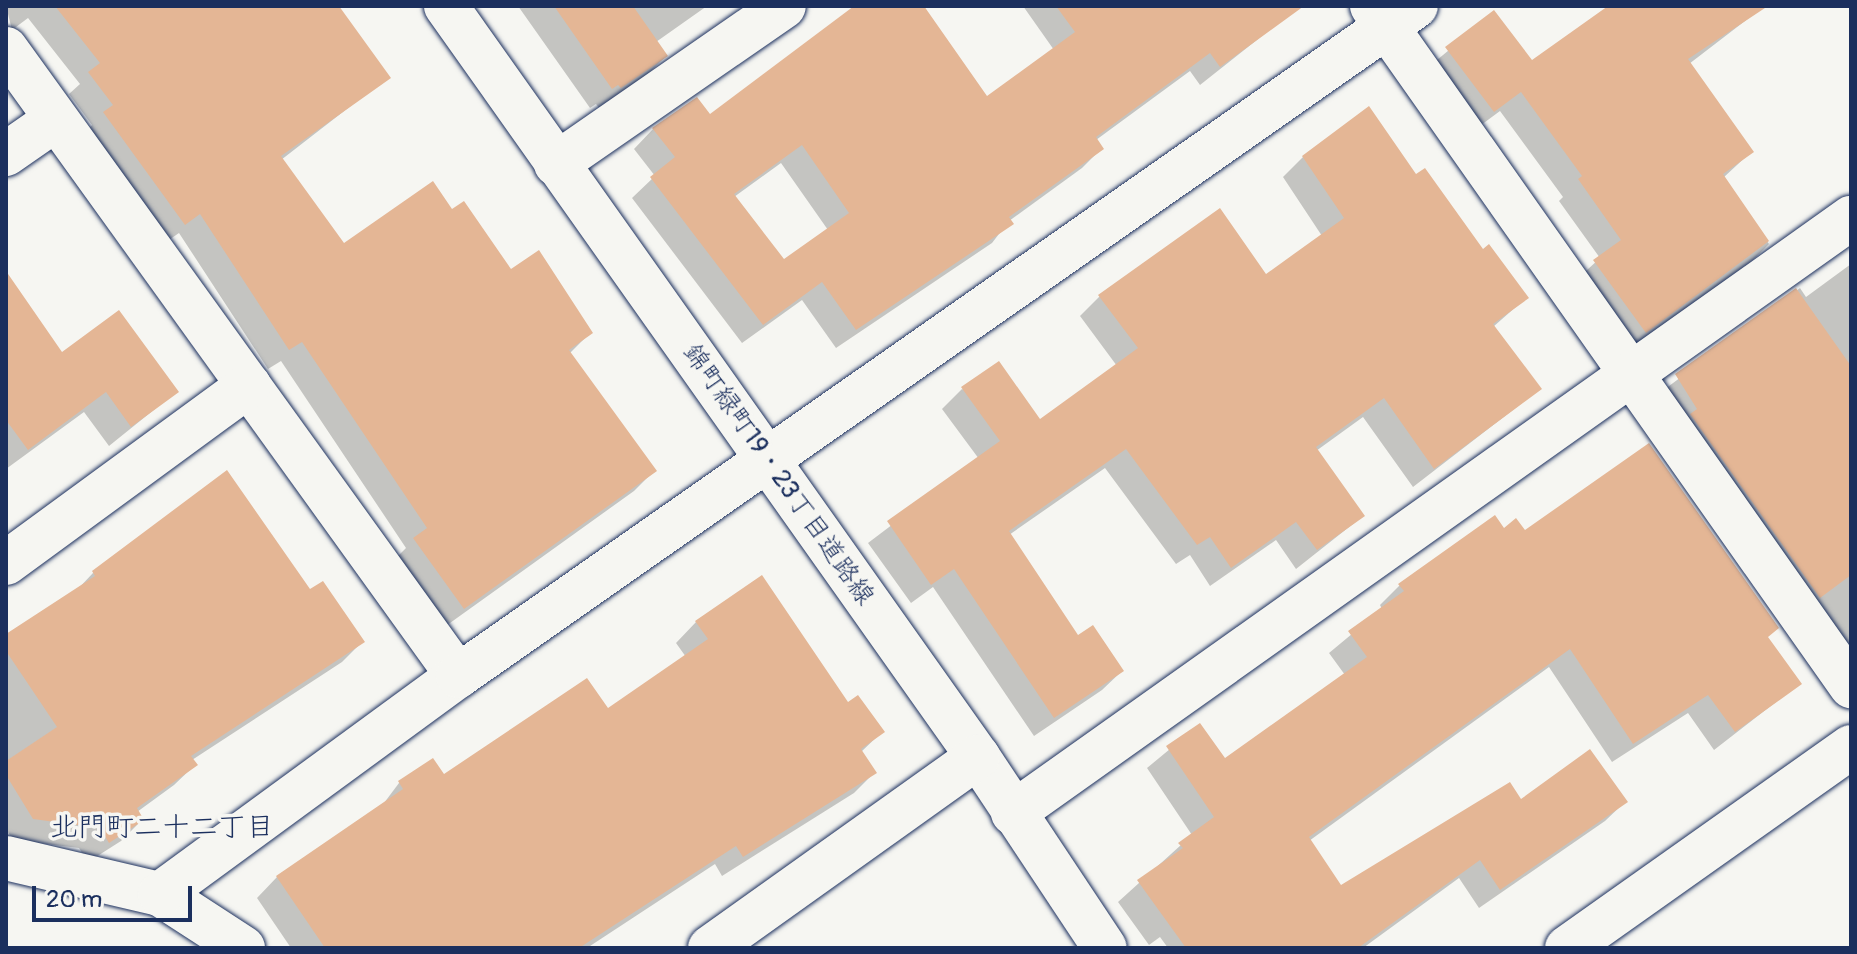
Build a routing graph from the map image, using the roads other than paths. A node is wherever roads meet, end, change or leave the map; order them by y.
1 (446, 6) edge
2 (784, 6) edge
3 (1392, 13) edge
4 (6, 49) edge
5 (55, 120) junction
6 (6, 154) edge
7 (556, 164) junction
8 (1851, 218) edge
9 (1628, 376) junction
10 (249, 385) junction
11 (770, 463) junction
12 (6, 563) edge
13 (458, 676) junction
14 (1851, 686) edge
15 (1851, 747) edge
16 (978, 757) junction
17 (1013, 813) junction
18 (6, 858) edge
19 (160, 894) junction
20 (243, 948) edge
21 (710, 948) edge
22 (1105, 948) edge
23 (1567, 948) edge

1 - 7 street, 錦町緑町19・23丁目道路線
2 - 7 street
3 - 9 street
3 - 11 street
4 - 5 street
5 - 6 street
5 - 10 street
7 - 11 street, 錦町緑町19・23丁目道路線
8 - 9 street
9 - 14 street
9 - 17 street
10 - 12 street
10 - 13 street
11 - 13 street
11 - 16 street, 錦町緑町19・23丁目道路線
13 - 19 street
15 - 23 street
16 - 17 street, 錦町緑町19・23丁目道路線
16 - 21 street
17 - 22 street, 錦町緑町19・23丁目道路線
18 - 19 street
19 - 20 street

